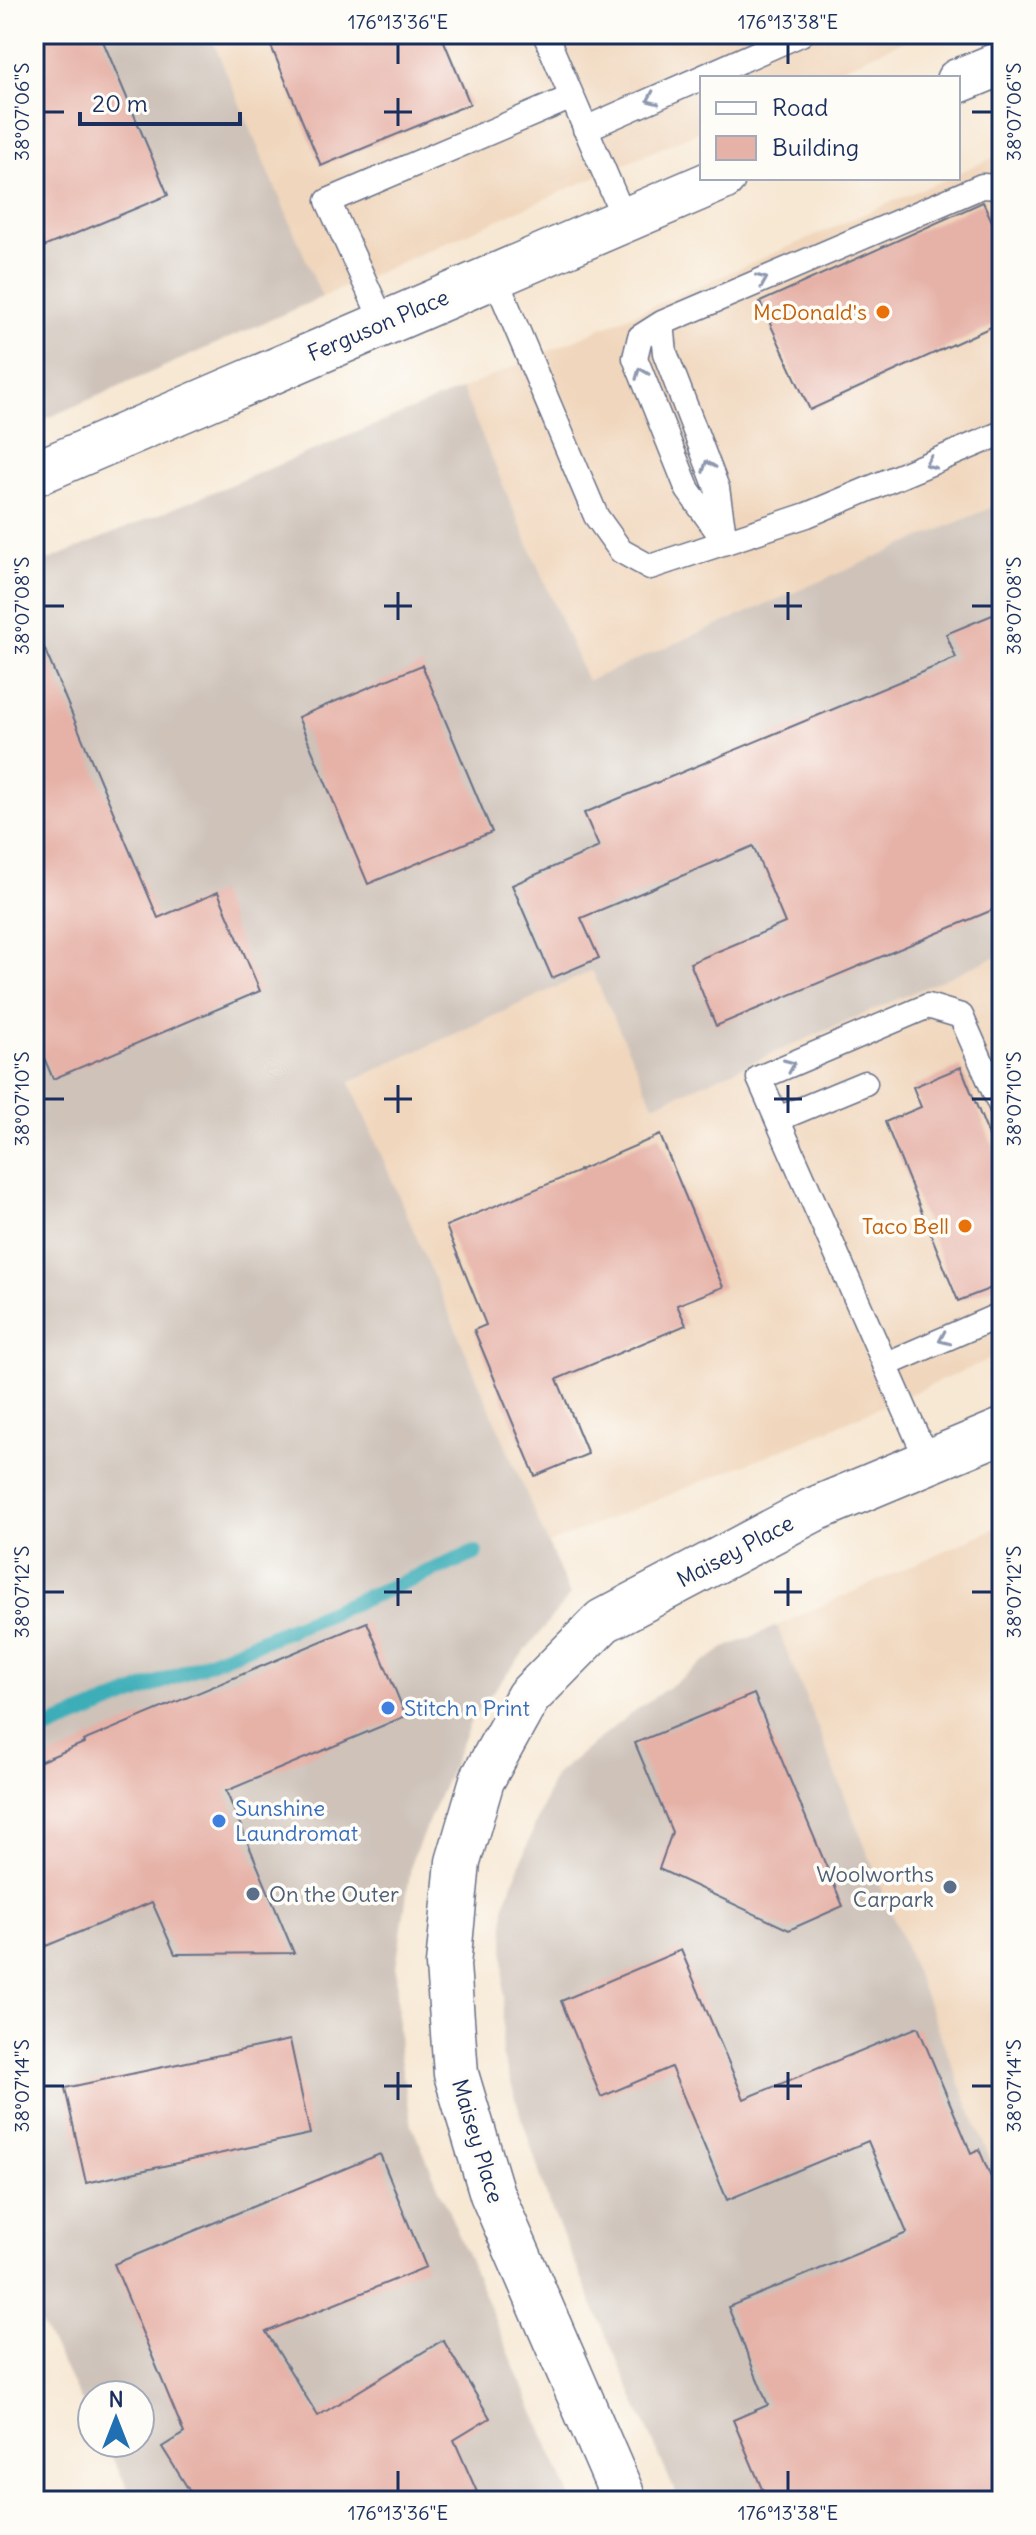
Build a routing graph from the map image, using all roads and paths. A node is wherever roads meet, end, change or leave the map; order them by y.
1 (545, 34) edge
2 (801, 34) edge
3 (1002, 63) edge
4 (706, 76) edge
5 (700, 78) edge
6 (960, 80) edge
7 (572, 97) junction
8 (585, 129) junction
9 (718, 180) edge
10 (1002, 187) edge
11 (624, 218) junction
12 (494, 275) junction
13 (383, 322) junction
14 (1002, 433) edge
15 (34, 474) edge
16 (725, 542) junction
17 (865, 1083) dead end
18 (1002, 1109) edge
19 (778, 1119) junction
20 (1002, 1314) edge
21 (885, 1365) junction
22 (1002, 1431) edge
23 (928, 1462) junction
24 (625, 2501) edge

1 - 7 lane
2 -> 4 lane
3 - 6 street
5 -> 8 lane
7 - 8 lane
7 - 13 lane
8 - 11 lane
9 - 11 street, Ferguson Place
16 -> 10 lane
11 - 12 street, Ferguson Place
12 - 13 street, Ferguson Place
12 - 16 lane
13 - 15 street, Ferguson Place
14 -> 16 lane
17 - 19 lane
19 -> 18 lane
19 - 21 lane
20 -> 21 lane
21 - 23 lane
22 - 23 street, Maisey Place
23 - 24 street, Maisey Place

